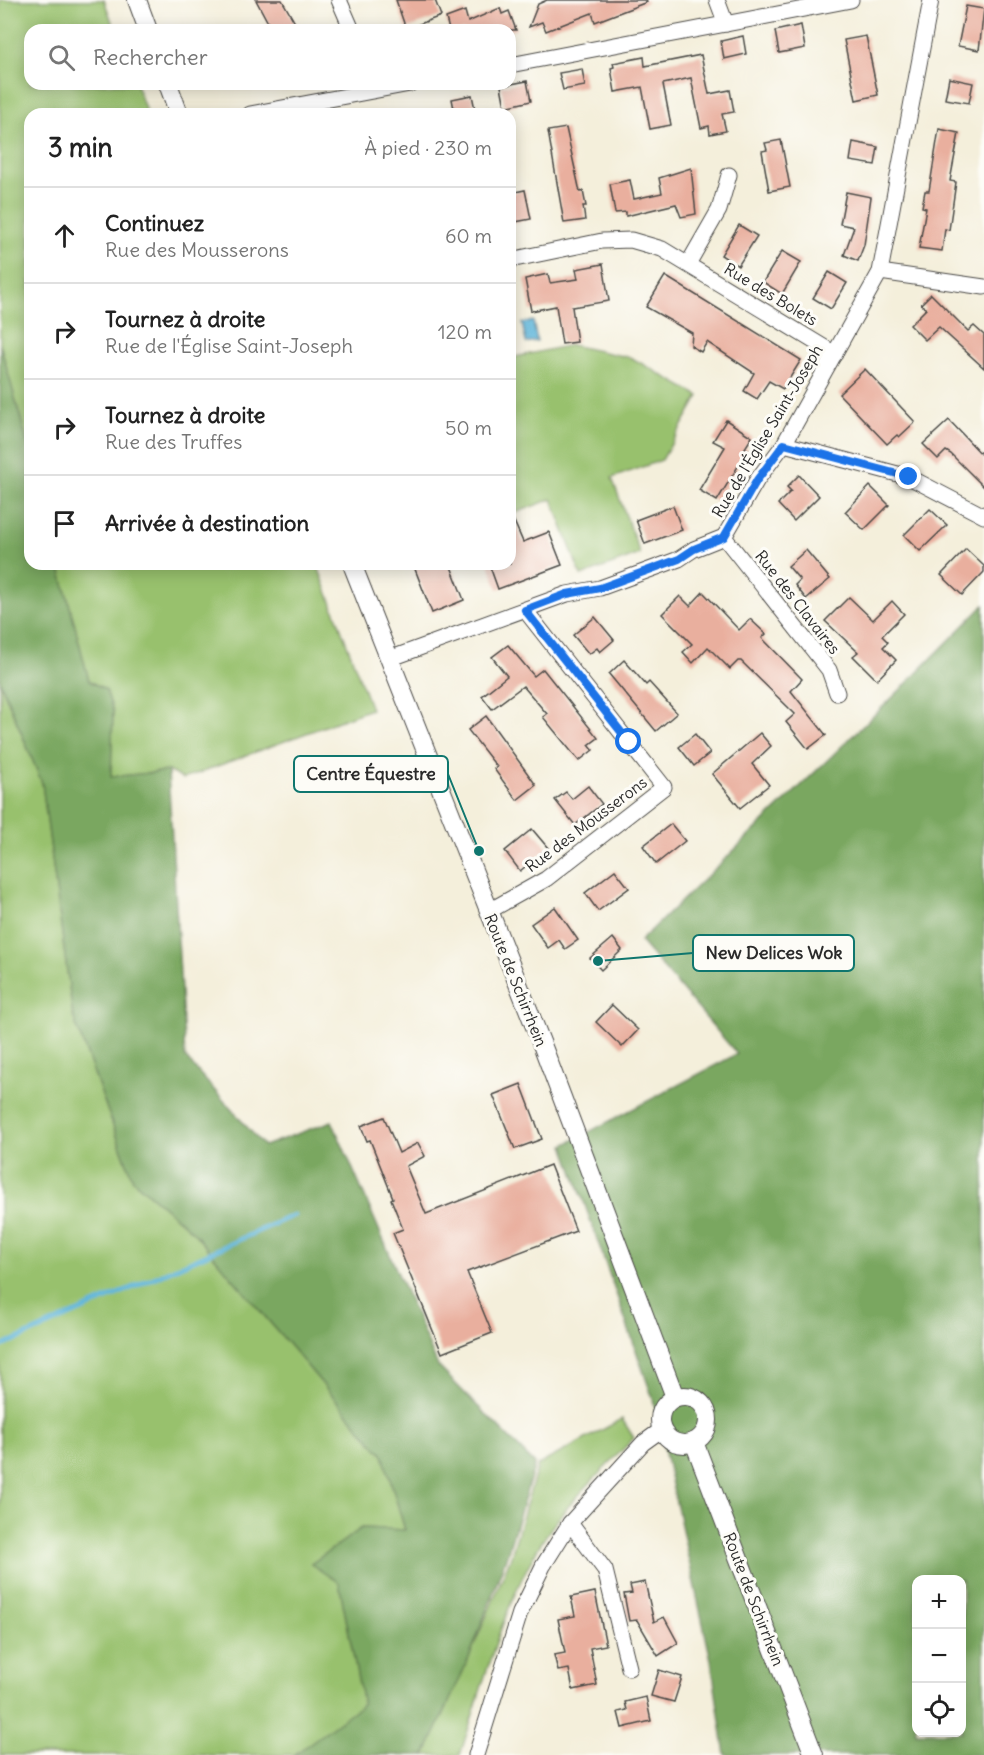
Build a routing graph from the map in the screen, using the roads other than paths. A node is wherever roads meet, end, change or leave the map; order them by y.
1 (137, 0) edge
2 (339, 0) edge
3 (717, 0) edge
4 (851, 0) edge
5 (931, 0) edge
6 (146, 24) edge
7 (349, 24) edge
8 (726, 24) junction
9 (516, 64) edge
10 (170, 90) edge
11 (362, 90) edge
12 (177, 108) edge
13 (278, 108) edge
14 (729, 175) dead end
15 (516, 259) edge
16 (688, 264) junction
17 (880, 272) junction
18 (984, 287) edge
19 (836, 354) junction
20 (784, 444) junction
21 (984, 516) edge
22 (724, 537) junction
23 (354, 570) edge
24 (525, 610) junction
25 (389, 659) junction
26 (837, 693) dead end
27 (489, 911) junction
28 (675, 1397) junction
29 (662, 1430) junction
30 (694, 1442) junction
31 (570, 1523) junction
32 (629, 1668) dead end
33 (476, 1755) edge
34 (814, 1755) edge

1 - 6 street
2 - 7 street
3 - 8 street
4 - 8 street
5 - 17 street, Rue de l'Église Saint-Joseph
8 - 9 street
10 - 12 street
11 - 13 street
14 - 16 street
15 - 16 street, Rue des Bolets
16 - 19 street, Rue des Bolets
17 - 18 street
17 - 19 street, Rue de l'Église Saint-Joseph
19 - 20 street, Rue de l'Église Saint-Joseph
20 - 21 street
20 - 22 street, Rue de l'Église Saint-Joseph
22 - 24 street, Rue de l'Église Saint-Joseph
22 - 26 street, Rue des Clavaires
23 - 25 street, Route de Schirrhein
24 - 25 street, Rue de l'Église Saint-Joseph
24 - 27 street, Rue des Mousserons
25 - 27 street, Route de Schirrhein
27 - 28 street, Route de Schirrhein
28 - 29 street
28 - 30 street
29 - 30 street
29 - 31 street
30 - 34 street, Route de Schirrhein
31 - 32 street
31 - 33 street

